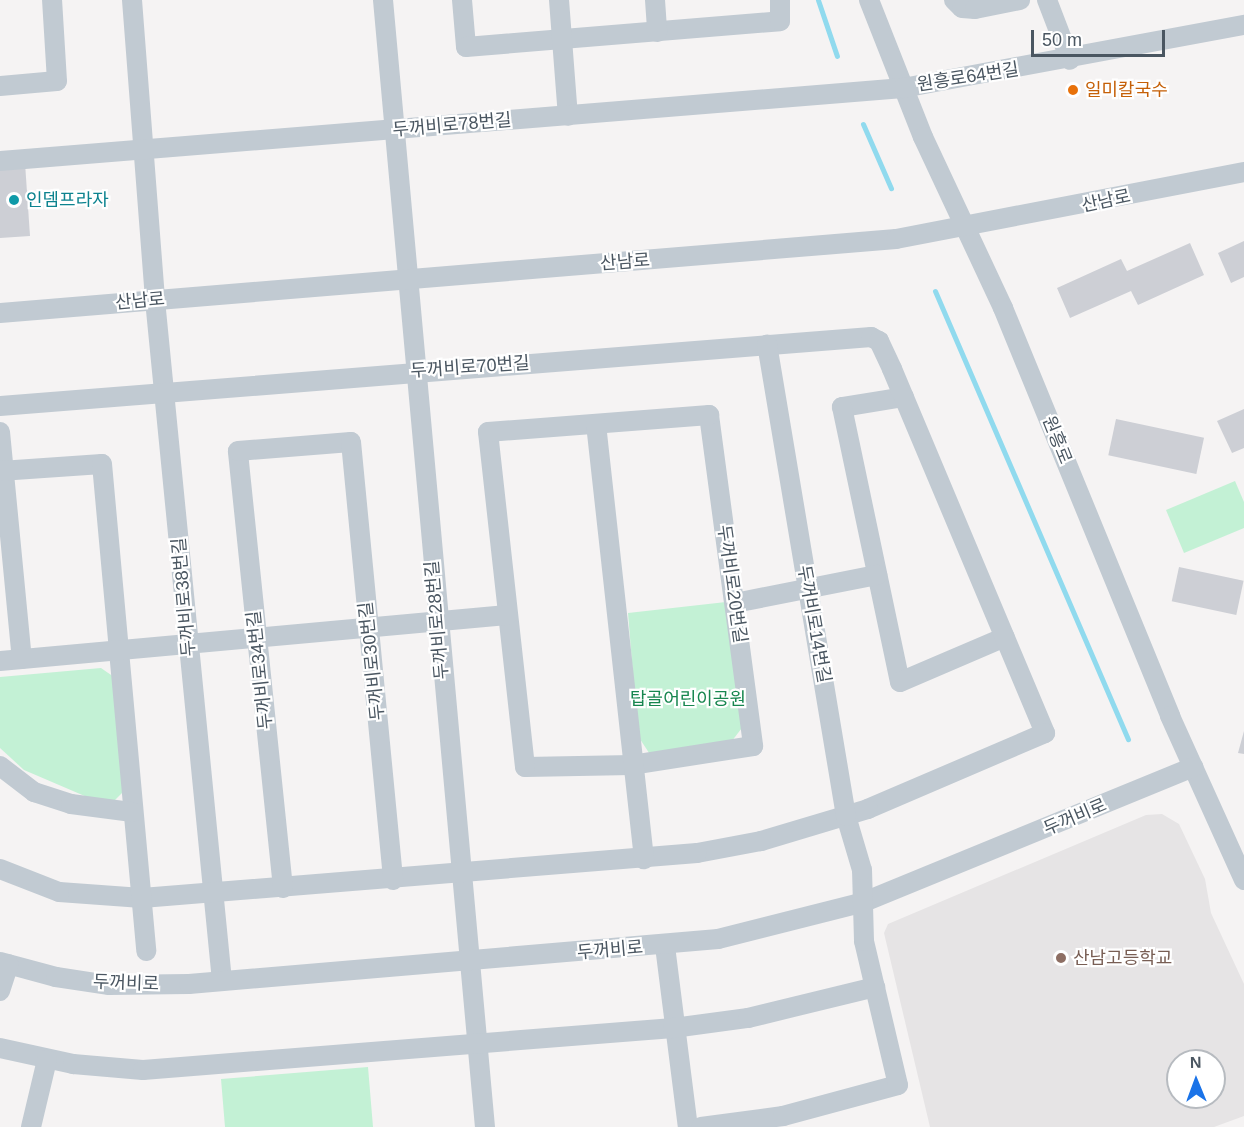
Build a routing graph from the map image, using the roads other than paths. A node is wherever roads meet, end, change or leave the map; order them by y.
1 (52, 0) edge
2 (132, 0) edge
3 (382, 0) edge
4 (462, 0) edge
5 (559, 0) edge
6 (655, 0) edge
7 (780, 0) edge
8 (869, 0) edge
9 (954, 0) edge
10 (1020, 0) edge
11 (1047, 0) edge
12 (1244, 25) edge
13 (657, 32) junction
14 (562, 40) junction
15 (1070, 60) junction
16 (0, 86) edge
17 (903, 88) junction
18 (568, 116) junction
19 (393, 130) junction
20 (143, 150) junction
21 (0, 161) edge
22 (1244, 172) edge
23 (966, 229) junction
24 (405, 279) junction
25 (155, 300) junction
26 (0, 313) edge
27 (766, 345) junction
28 (414, 371) junction
29 (164, 392) junction
30 (904, 397) junction
31 (0, 406) edge
32 (596, 424) junction
33 (0, 432) edge
34 (238, 452) joint
35 (2, 471) edge
36 (877, 575) junction
37 (808, 589) junction
38 (735, 603) junction
39 (507, 615) junction
40 (437, 621) junction
41 (369, 627) junction
42 (257, 637) junction
43 (1005, 638) junction
44 (188, 643) junction
45 (119, 649) junction
46 (22, 658) junction
47 (0, 661) edge
48 (633, 765) junction
49 (0, 766) edge
50 (1193, 767) junction
51 (132, 812) junction
52 (846, 816) junction
53 (644, 859) junction
54 (0, 869) edge
55 (461, 874) junction
56 (393, 880) junction
57 (1244, 880) edge
58 (283, 888) junction
59 (213, 894) junction
60 (142, 898) junction
61 (864, 902) junction
62 (665, 945) junction
63 (147, 951) dead end
64 (469, 961) junction
65 (5, 963) edge
66 (222, 981) junction
67 (875, 987) junction
68 (0, 991) edge
69 (673, 1028) junction
70 (477, 1042) junction
71 (0, 1048) edge
72 (47, 1060) junction
73 (31, 1127) edge
74 (485, 1127) edge
75 (688, 1127) edge
76 (701, 1127) edge

1 - 16 street
2 - 20 street, 두꺼비로38번길
3 - 19 street, 두꺼비로28번길
4 - 14 street
5 - 14 street
6 - 13 street
7 - 13 street
8 - 17 street, 원흥로
9 - 10 street
11 - 15 street
12 - 15 street, 원흥로64번길
13 - 14 street
14 - 18 street
15 - 17 street, 원흥로64번길
17 - 18 street, 두꺼비로78번길
17 - 23 street, 원흥로
18 - 19 street, 두꺼비로78번길
19 - 20 street, 두꺼비로78번길
19 - 24 street, 두꺼비로28번길
20 - 21 street, 두꺼비로78번길
20 - 25 street, 두꺼비로38번길
22 - 23 street, 산남로
23 - 24 street, 산남로
23 - 50 street, 원흥로
24 - 25 street, 산남로
24 - 28 street, 두꺼비로28번길
25 - 26 street, 산남로
25 - 29 street, 두꺼비로38번길
27 - 28 street, 두꺼비로70번길
27 - 30 street, 두꺼비로70번길
27 - 37 street, 두꺼비로14번길
28 - 29 street, 두꺼비로70번길
28 - 40 street, 두꺼비로28번길
29 - 31 street, 두꺼비로70번길
29 - 44 street, 두꺼비로38번길
30 - 36 street
30 - 43 street, 두꺼비로70번길
32 - 38 street, 두꺼비로20번길
32 - 39 street, 두꺼비로20번길
32 - 48 street
33 - 35 street
34 - 41 street, 두꺼비로30번길
34 - 42 street, 두꺼비로34번길
35 - 45 street
35 - 46 street
36 - 37 street
36 - 43 street
37 - 38 street
37 - 52 street, 두꺼비로14번길
38 - 48 street, 두꺼비로20번길
39 - 40 street
39 - 48 street, 두꺼비로20번길
40 - 41 street
40 - 55 street, 두꺼비로28번길
41 - 42 street
41 - 56 street, 두꺼비로30번길
42 - 44 street
42 - 58 street, 두꺼비로34번길
43 - 52 street, 두꺼비로70번길
44 - 45 street
44 - 59 street, 두꺼비로38번길
45 - 46 street
45 - 51 street
46 - 47 street
48 - 53 street
49 - 51 street
50 - 57 street, 원흥로
50 - 61 street, 두꺼비로
51 - 60 street
52 - 53 street
52 - 61 street, 두꺼비로14번길
53 - 55 street
54 - 60 street
55 - 56 street
55 - 64 street, 두꺼비로28번길
56 - 58 street
58 - 59 street
59 - 60 street
59 - 66 street, 두꺼비로38번길
60 - 63 street
61 - 62 street, 두꺼비로
61 - 67 street, 두꺼비로14번길
62 - 64 street, 두꺼비로
62 - 69 street
64 - 66 street, 두꺼비로
64 - 70 street, 두꺼비로28번길
65 - 66 street, 두꺼비로
65 - 68 street
67 - 69 street
67 - 76 street, 두꺼비로14번길
69 - 70 street
69 - 75 street
70 - 72 street
70 - 74 street, 두꺼비로28번길
71 - 72 street
72 - 73 street

